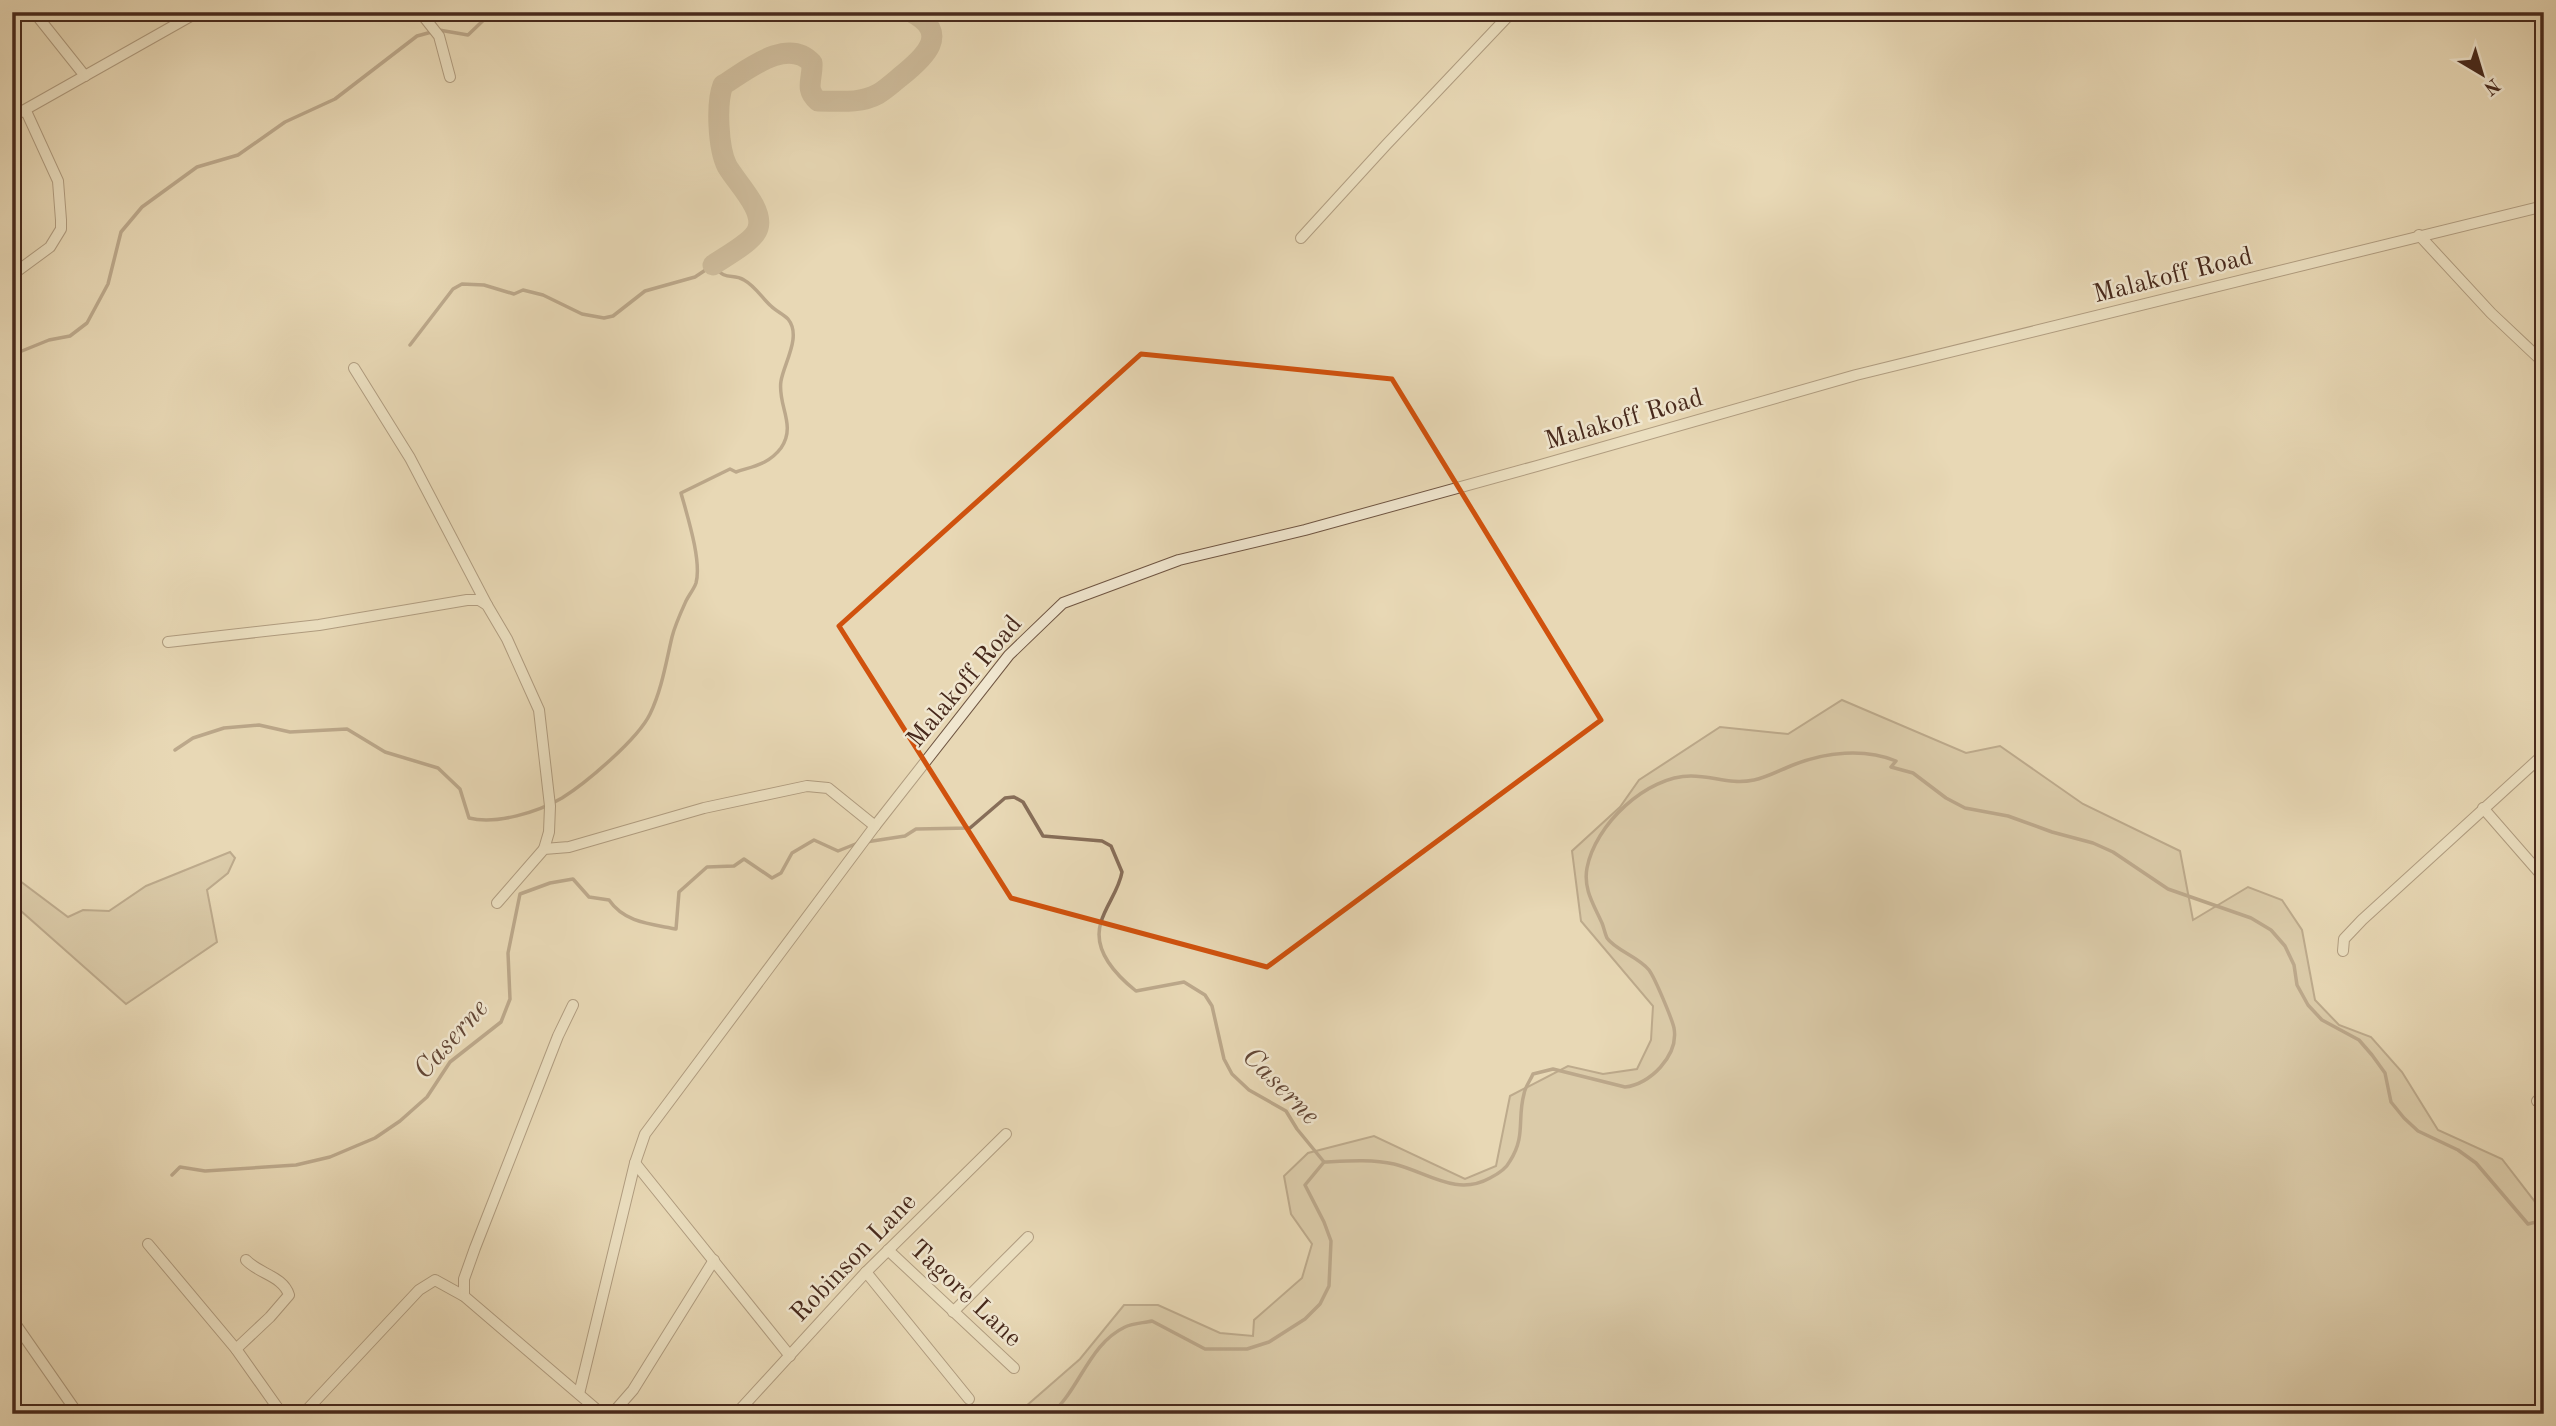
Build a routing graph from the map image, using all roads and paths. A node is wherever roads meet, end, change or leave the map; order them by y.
1 (14, 12) edge
2 (34, 12) edge
3 (198, 12) edge
4 (420, 12) edge
5 (1512, 12) edge
6 (12, 18) edge
7 (85, 76) junction
8 (450, 77) dead end
9 (26, 111) junction
10 (12, 117) edge
11 (2544, 206) edge
12 (2419, 235) junction
13 (1301, 238) dead end
14 (12, 275) edge
15 (2544, 363) edge
16 (354, 368) dead end
17 (487, 605) junction
18 (168, 642) dead end
19 (2544, 754) edge
20 (2483, 808) junction
21 (875, 826) junction
22 (544, 849) junction
23 (2544, 878) edge
24 (497, 903) dead end
25 (2343, 951) dead end
26 (573, 1005) dead end
27 (1006, 1134) dead end
28 (635, 1163) junction
29 (1028, 1237) dead end
30 (148, 1244) dead end
31 (888, 1250) junction
32 (246, 1260) dead end
33 (714, 1260) junction
34 (866, 1272) junction
35 (464, 1296) junction
36 (953, 1312) junction
37 (12, 1319) edge
38 (236, 1349) junction
39 (790, 1356) junction
40 (1014, 1368) dead end
41 (579, 1394) junction
42 (969, 1399) dead end
43 (73, 1411) edge
44 (282, 1414) edge
45 (303, 1414) edge
46 (602, 1414) edge
47 (612, 1414) edge
48 (736, 1414) edge

1 - 6 street
2 - 7 street
3 - 7 street
4 - 8 street
5 - 13 street
7 - 9 street
9 - 10 street
9 - 14 street
11 - 12 street, Malakoff Road
12 - 15 street
12 - 21 street, Malakoff Road
16 - 17 street
17 - 18 street
17 - 22 street
19 - 20 street
20 - 23 street
20 - 25 street
21 - 22 street
21 - 28 street, Malakoff Road
22 - 24 street
26 - 35 street
27 - 31 street, Robinson Lane
28 - 33 street
28 - 41 street, Malakoff Road
29 - 36 street
30 - 38 street
31 - 34 street, Robinson Lane
31 - 36 street, Tagore Lane
32 - 38 street
33 - 39 street
33 - 47 street
34 - 39 street, Robinson Lane
34 - 42 street
35 - 41 street
35 - 45 street
36 - 40 street, Tagore Lane
37 - 43 street
38 - 44 street
39 - 48 street, Robinson Lane
41 - 46 street

